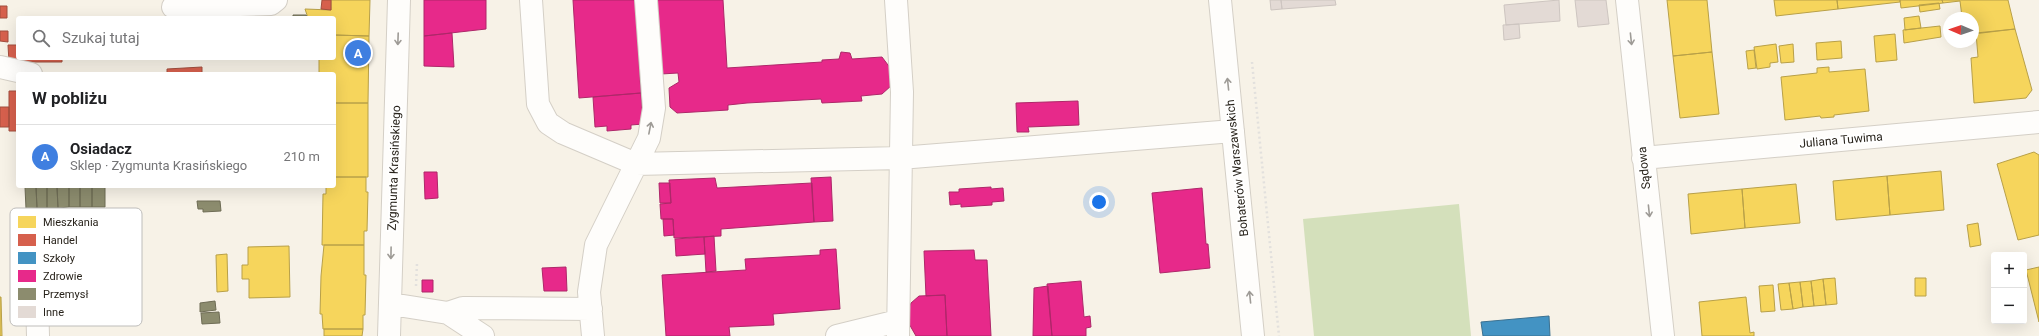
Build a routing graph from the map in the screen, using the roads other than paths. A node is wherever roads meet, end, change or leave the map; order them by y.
1 (276, 0) edge
2 (399, 0) edge
3 (531, 0) edge
4 (646, 0) edge
5 (896, 0) edge
6 (1220, 0) edge
7 (1627, 0) edge
8 (173, 7) dead end
9 (0, 67) edge
10 (22, 72) edge
11 (2039, 122) edge
12 (1233, 131) junction
13 (900, 158) junction
14 (1643, 158) junction
15 (636, 164) junction
16 (391, 304) junction
17 (590, 309) junction
18 (448, 313) junction
19 (38, 326) edge
20 (898, 328) edge
21 (38, 336) edge
22 (389, 336) edge
23 (483, 336) edge
24 (593, 336) edge
25 (837, 336) edge
26 (1253, 336) edge
27 (1663, 336) edge

1 - 8 street
2 -> 16 street, Zygmunta Krasińskiego
3 - 15 street
15 -> 4 street
5 - 13 street
12 -> 6 street, Bohaterów Warszawskich
7 -> 14 street, Sądowa
9 - 10 street
11 - 14 street, Juliana Tuwima
12 - 13 street
26 -> 12 street, Bohaterów Warszawskich
13 - 15 street
13 - 20 street
14 -> 27 street, Sądowa
15 - 17 street
16 - 18 street
16 - 22 street, Zygmunta Krasińskiego
17 - 18 street
17 - 24 street
18 - 23 street
19 - 21 street
20 - 25 street

